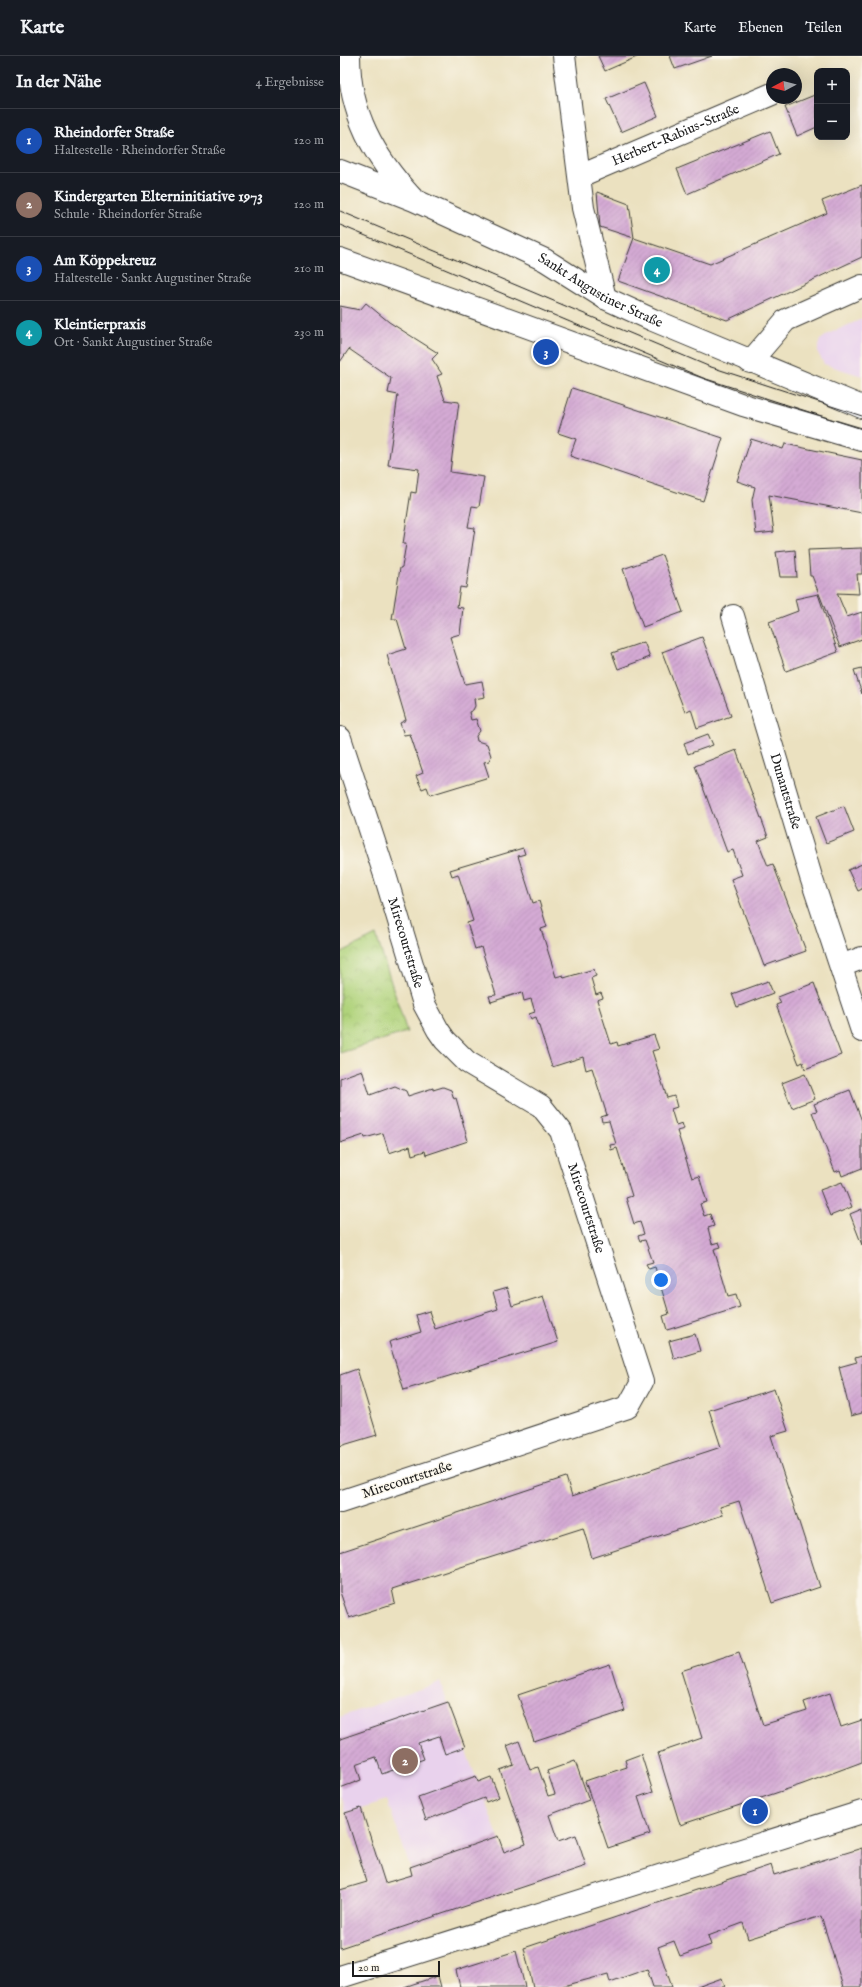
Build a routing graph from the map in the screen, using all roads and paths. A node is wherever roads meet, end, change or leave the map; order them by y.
1 (349, 56) edge
2 (564, 56) edge
3 (340, 81) edge
4 (766, 97) edge
5 (340, 171) edge
6 (580, 176) junction
7 (414, 200) junction
8 (342, 260) edge
9 (862, 286) edge
10 (605, 298) junction
11 (750, 362) junction
12 (862, 407) edge
13 (862, 440) edge
14 (733, 616) dead end
15 (340, 738) edge
16 (346, 768) edge
17 (862, 958) edge
18 (841, 966) junction
19 (862, 1031) edge
20 (340, 1502) edge
21 (862, 1812) edge
22 (340, 1977) edge

1 - 3 street
1 - 7 street
2 - 6 street
4 - 6 street, Herbert-Rabius-Straße
5 - 7 street, Sankt Augustiner Straße
6 - 10 street
7 - 10 street, Sankt Augustiner Straße
8 - 13 street
9 - 11 street
10 - 11 street, Sankt Augustiner Straße
11 - 12 street, Sankt Augustiner Straße
14 - 18 street, Dunantstraße
15 - 16 street, Mirecourtstraße
16 - 20 street, Mirecourtstraße
17 - 18 street
18 - 19 street, Dunantstraße
21 - 22 street

